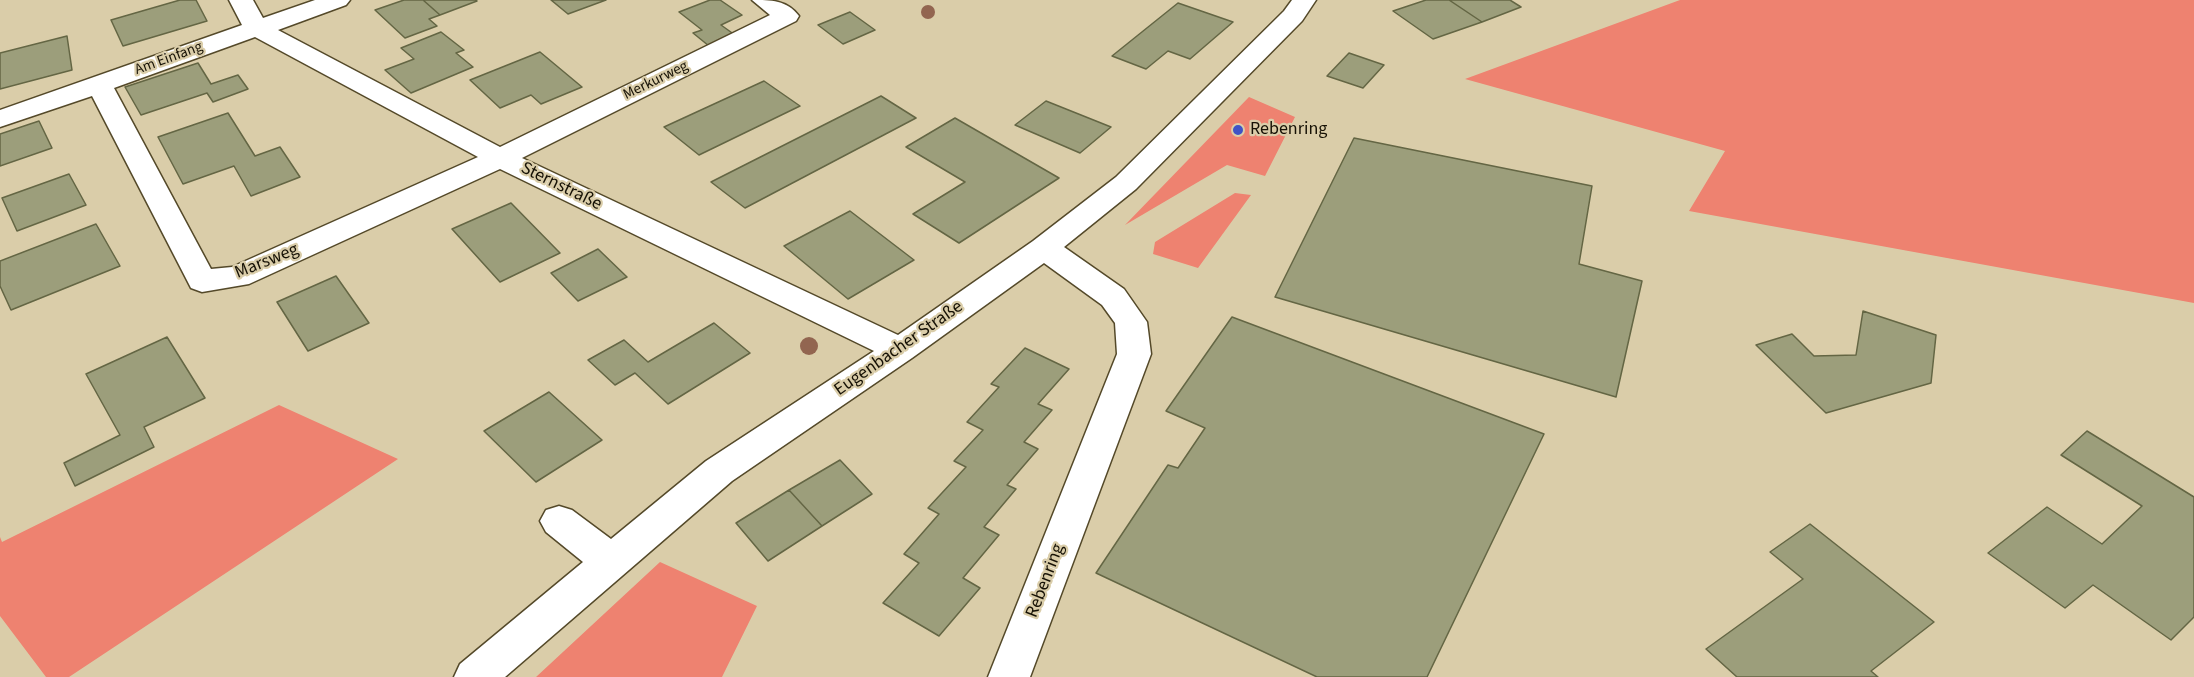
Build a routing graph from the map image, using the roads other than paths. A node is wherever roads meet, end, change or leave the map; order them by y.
1 (241, 0) edge
2 (338, 0) edge
3 (764, 0) edge
4 (1304, 0) edge
5 (256, 28) junction
6 (99, 84) junction
7 (0, 118) edge
8 (500, 158) junction
9 (1044, 248) junction
10 (900, 350) junction
11 (559, 521) dead end
12 (612, 562) junction
13 (475, 677) edge
14 (1009, 677) edge

1 - 5 street
2 - 5 street, Am Einfang
3 - 8 street, Merkurweg
4 - 9 street, Eugenbacher Straße
5 - 6 street, Am Einfang
5 - 8 street, Sternstraße
6 - 7 street, Am Einfang
6 - 8 street, Marsweg
8 - 10 street, Sternstraße
9 - 10 street, Eugenbacher Straße
9 - 14 street, Rebenring
10 - 12 street, Eugenbacher Straße
11 - 12 street
12 - 13 street, Eugenbacher Straße

